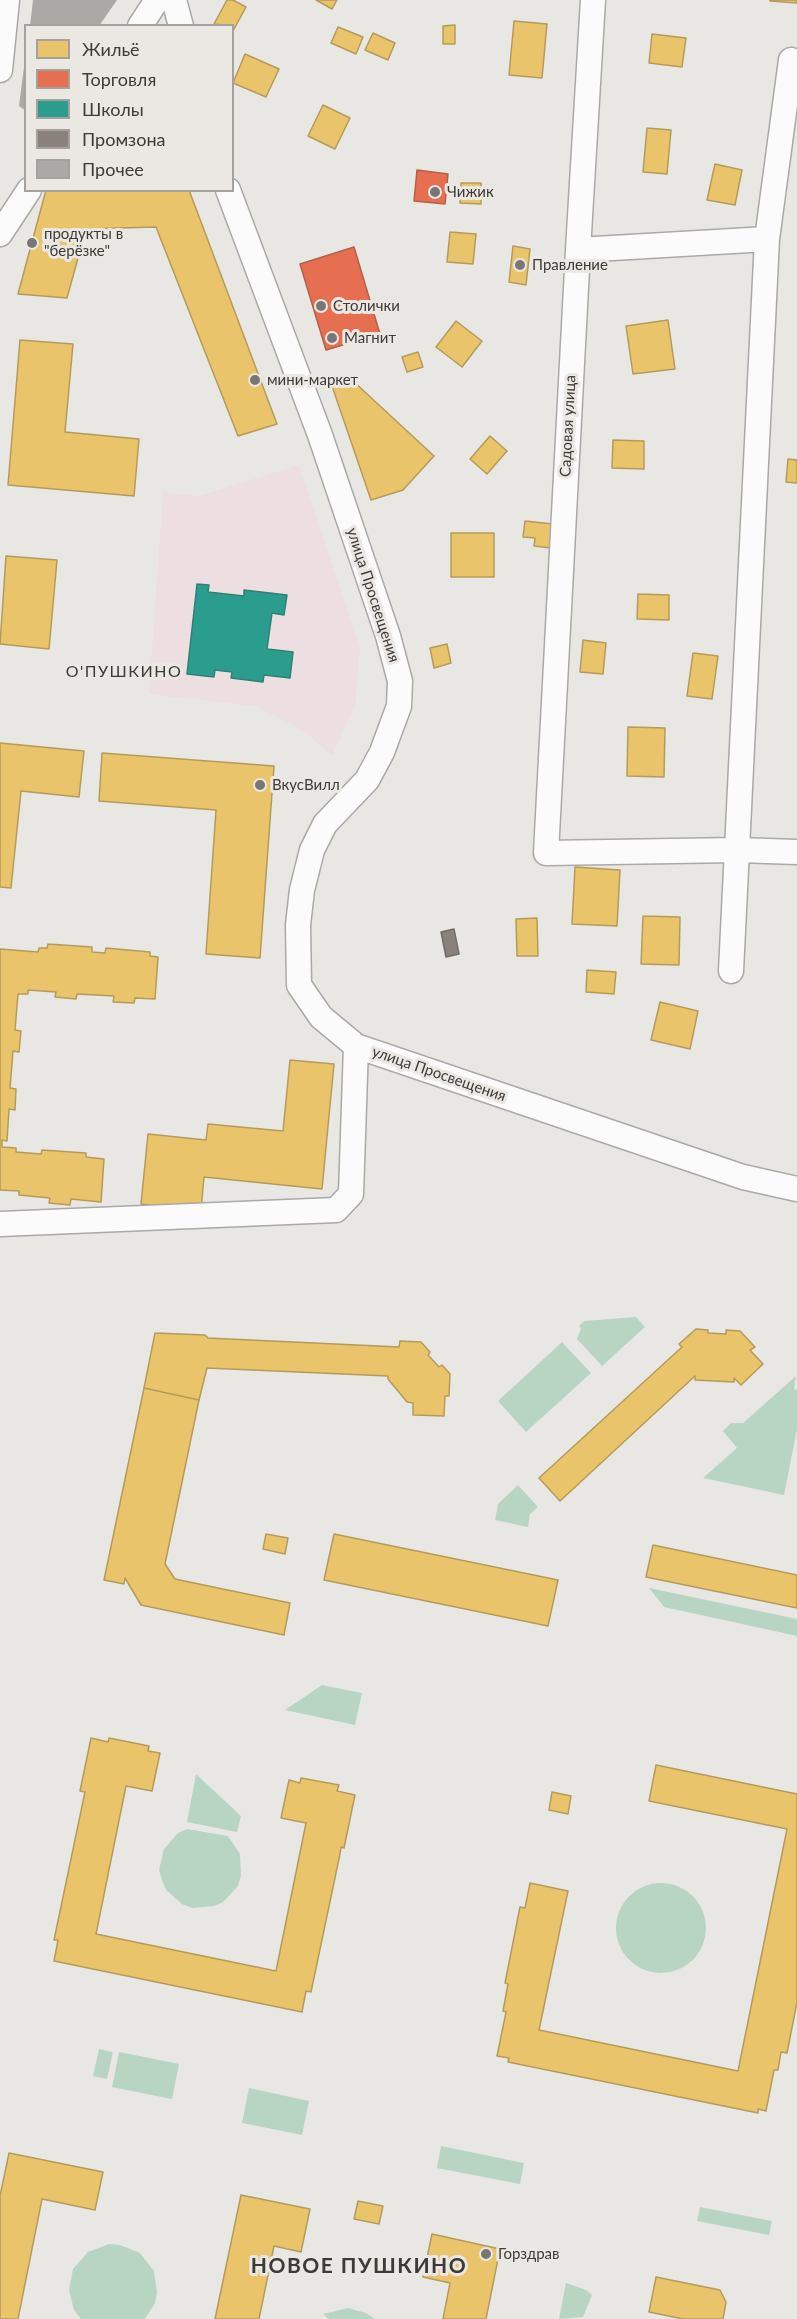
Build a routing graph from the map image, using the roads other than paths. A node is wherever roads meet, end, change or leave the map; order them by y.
1 (7, 0) edge
2 (157, 0) edge
3 (174, 0) edge
4 (593, 0) edge
5 (141, 24) edge
6 (180, 24) edge
7 (791, 60) dead end
8 (0, 70) edge
9 (28, 192) edge
10 (229, 192) edge
11 (0, 234) edge
12 (767, 239) junction
13 (578, 250) junction
14 (737, 850) junction
15 (797, 852) edge
16 (731, 972) dead end
17 (356, 1046) junction
18 (797, 1189) edge
19 (0, 1224) edge

1 - 8 street
2 - 5 street
3 - 6 street
4 - 13 street, Садовая улица
7 - 12 street
9 - 11 street
10 - 17 street, улица Просвещения
12 - 13 street
12 - 14 street
13 - 14 street, Садовая улица
14 - 15 street
14 - 16 street
17 - 18 street, улица Просвещения
17 - 19 street

